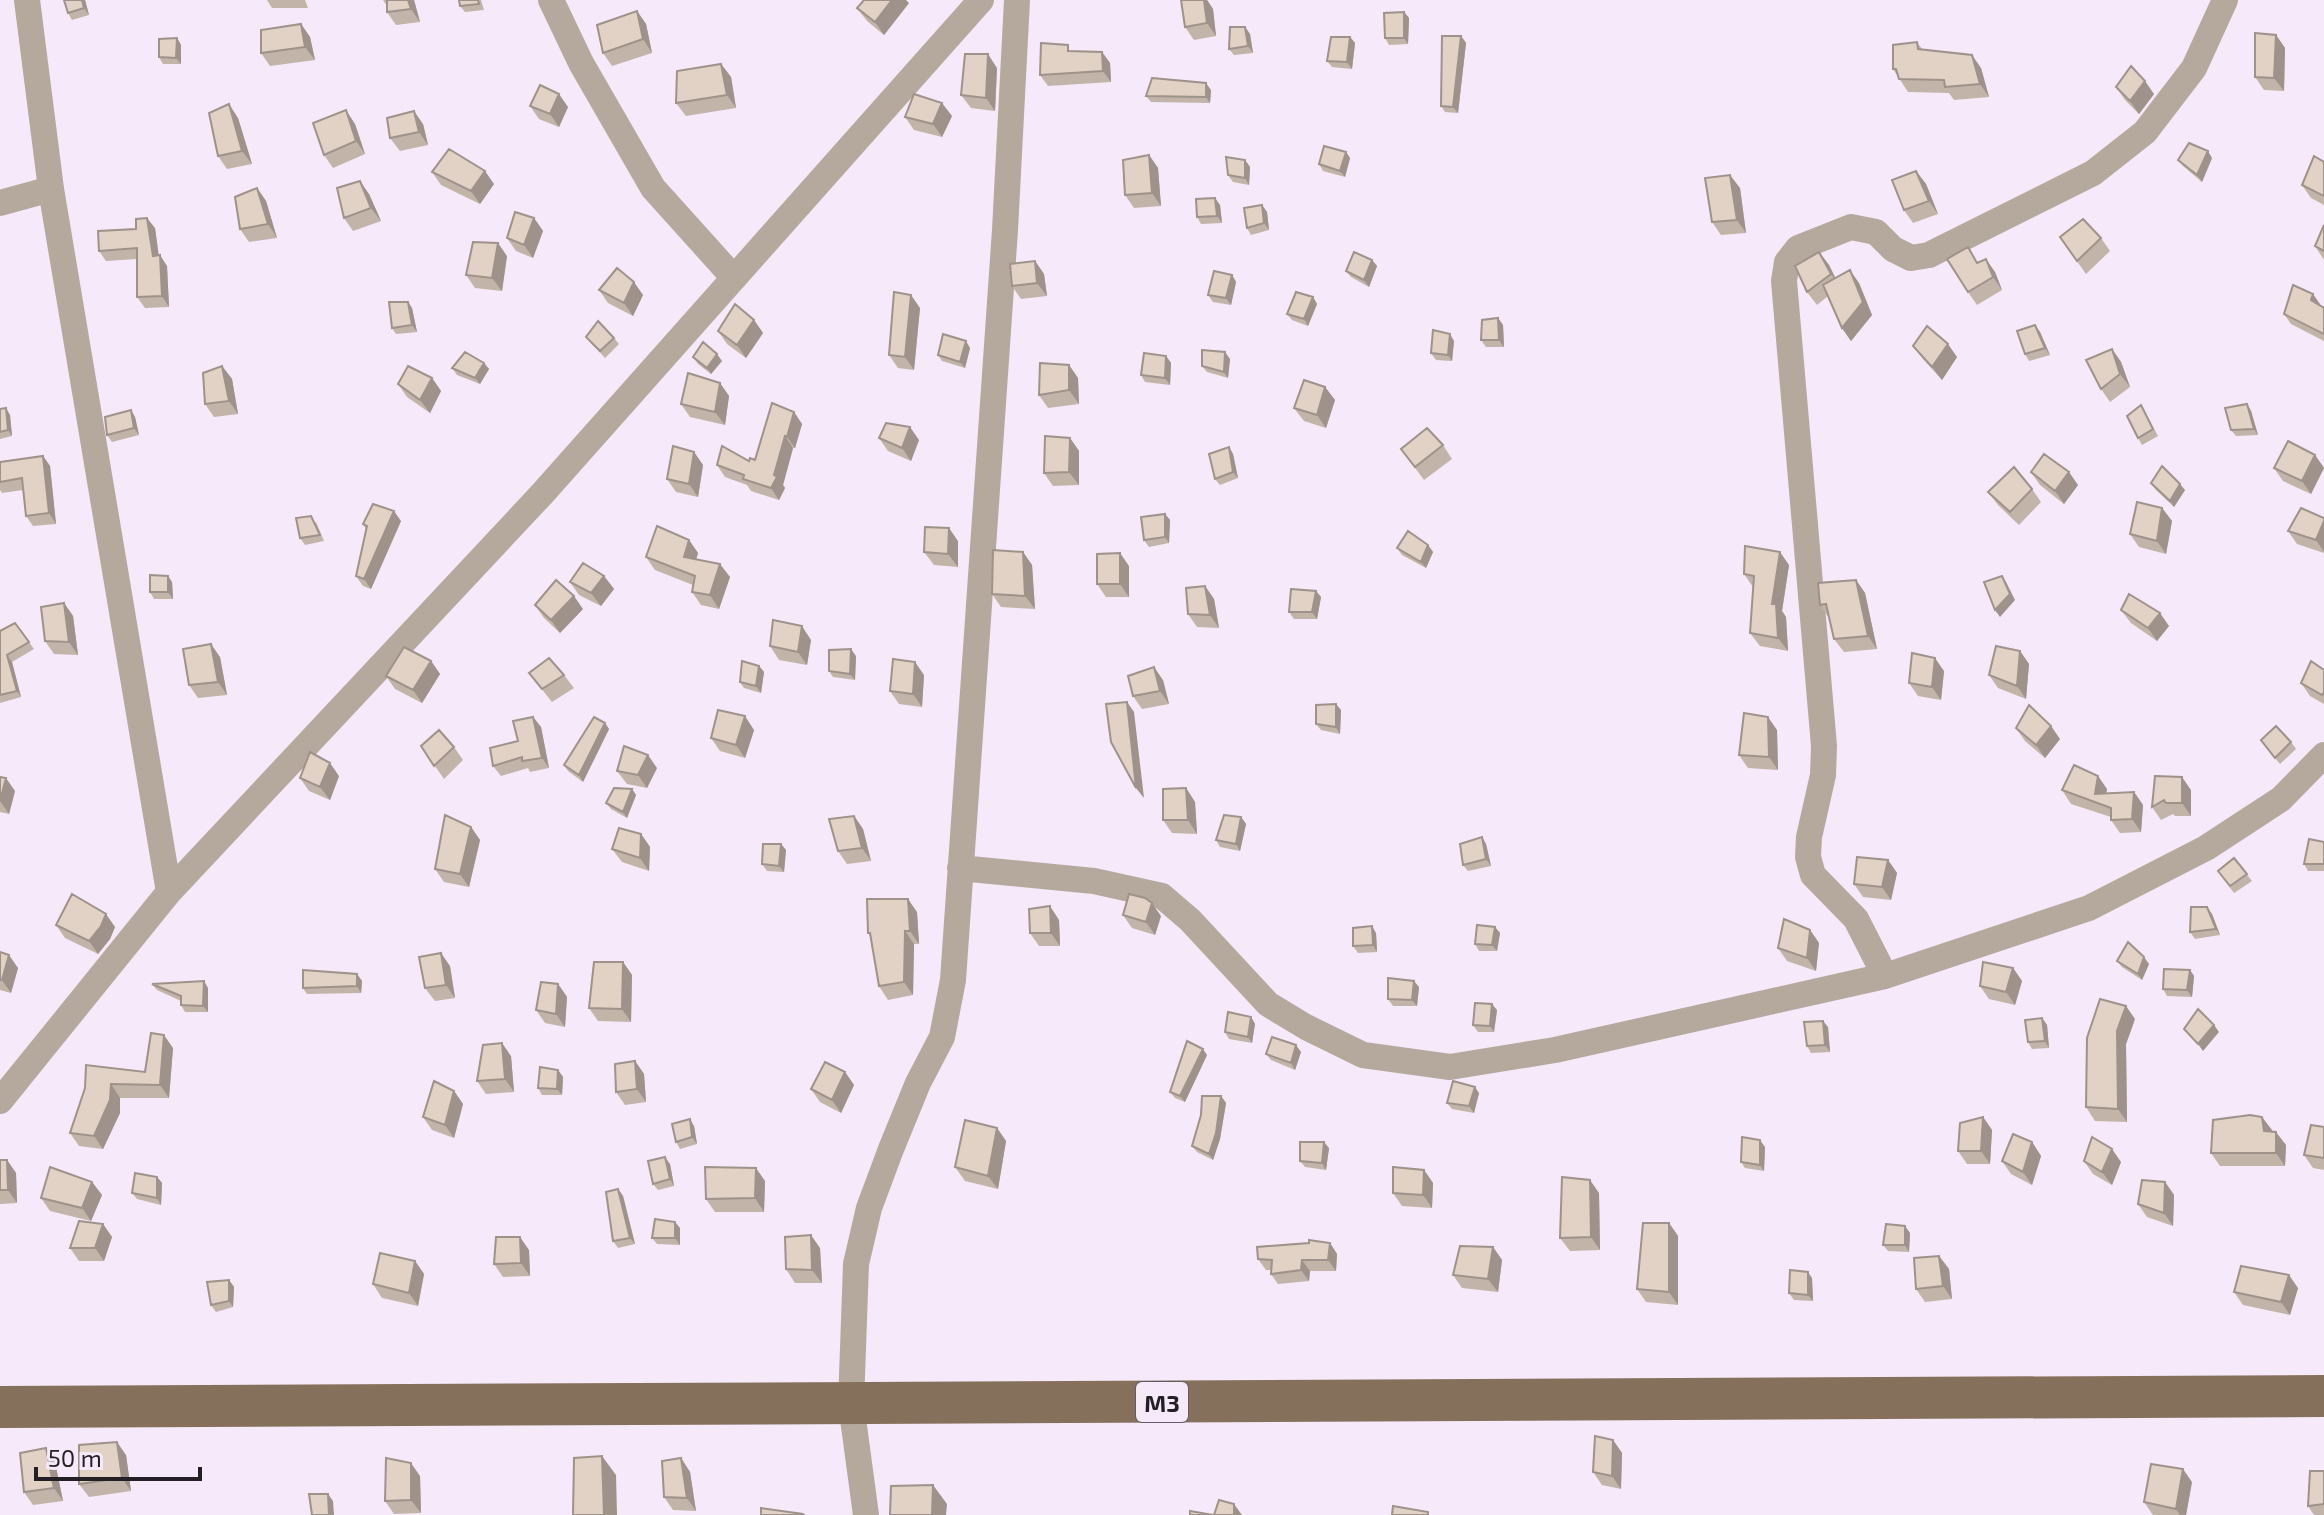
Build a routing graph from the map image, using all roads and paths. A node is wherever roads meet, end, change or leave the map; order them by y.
1 (27, 0) edge
2 (551, 0) edge
3 (981, 0) edge
4 (1017, 0) edge
5 (2225, 0) edge
6 (51, 189) junction
7 (0, 203) edge
8 (734, 278) junction
9 (2324, 755) edge
10 (960, 868) junction
11 (169, 892) junction
12 (1885, 976) junction
13 (0, 1101) edge
14 (2324, 1396) edge
15 (851, 1404) junction
16 (0, 1407) edge
17 (866, 1515) edge

1 - 6 street
2 - 8 street
3 - 8 street
4 - 10 street
5 - 12 street
6 - 7 street
6 - 11 street
8 - 11 street
9 - 12 street
10 - 12 street
10 - 15 street
11 - 13 street
14 - 15 main road, M3
15 - 16 main road, M3
15 - 17 street

